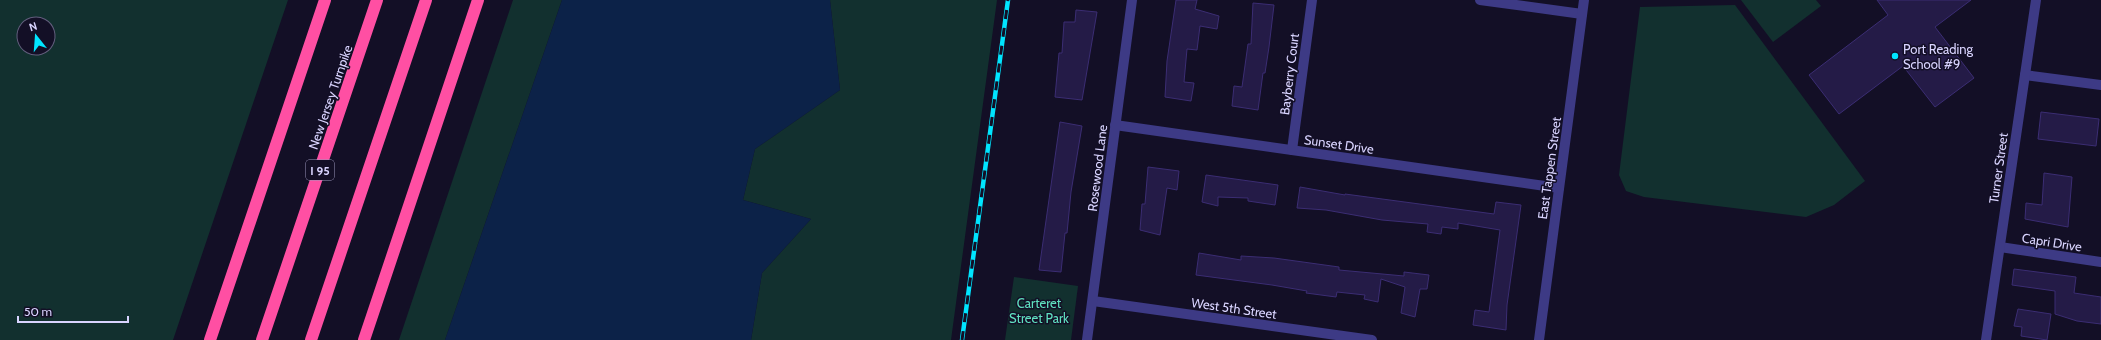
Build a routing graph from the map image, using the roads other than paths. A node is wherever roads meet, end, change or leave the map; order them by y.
1 (325, 0) edge
2 (378, 0) edge
3 (426, 0) edge
4 (478, 0) edge
5 (1132, 0) edge
6 (1312, 0) edge
7 (1480, 0) edge
8 (1584, 0) edge
9 (2036, 0) edge
10 (1582, 14) junction
11 (2025, 75) junction
12 (2101, 84) edge
13 (1115, 125) junction
14 (1292, 150) junction
15 (1559, 188) junction
16 (2000, 247) junction
17 (2101, 262) edge
18 (1093, 301) junction
19 (210, 340) edge
20 (262, 340) edge
21 (311, 340) edge
22 (364, 340) edge
23 (1087, 340) edge
24 (1372, 340) edge
25 (1539, 340) edge
26 (1986, 340) edge

1 - 19 highway
2 - 20 highway, New Jersey Turnpike / I 95
3 - 21 highway
4 - 22 highway
5 - 13 street, Rosewood Lane
6 - 14 street, Bayberry Court
7 - 10 street
8 - 10 street, East Tappen Street
9 - 11 street, Turner Street
10 - 15 street, East Tappen Street
11 - 12 street
11 - 16 street, Turner Street
13 - 14 street, Sunset Drive
13 - 18 street, Rosewood Lane
14 - 15 street, Sunset Drive
15 - 25 street, East Tappen Street
16 - 17 street, Capri Drive
16 - 26 street, Turner Street
18 - 23 street, Rosewood Lane
18 - 24 street, West 5th Street

